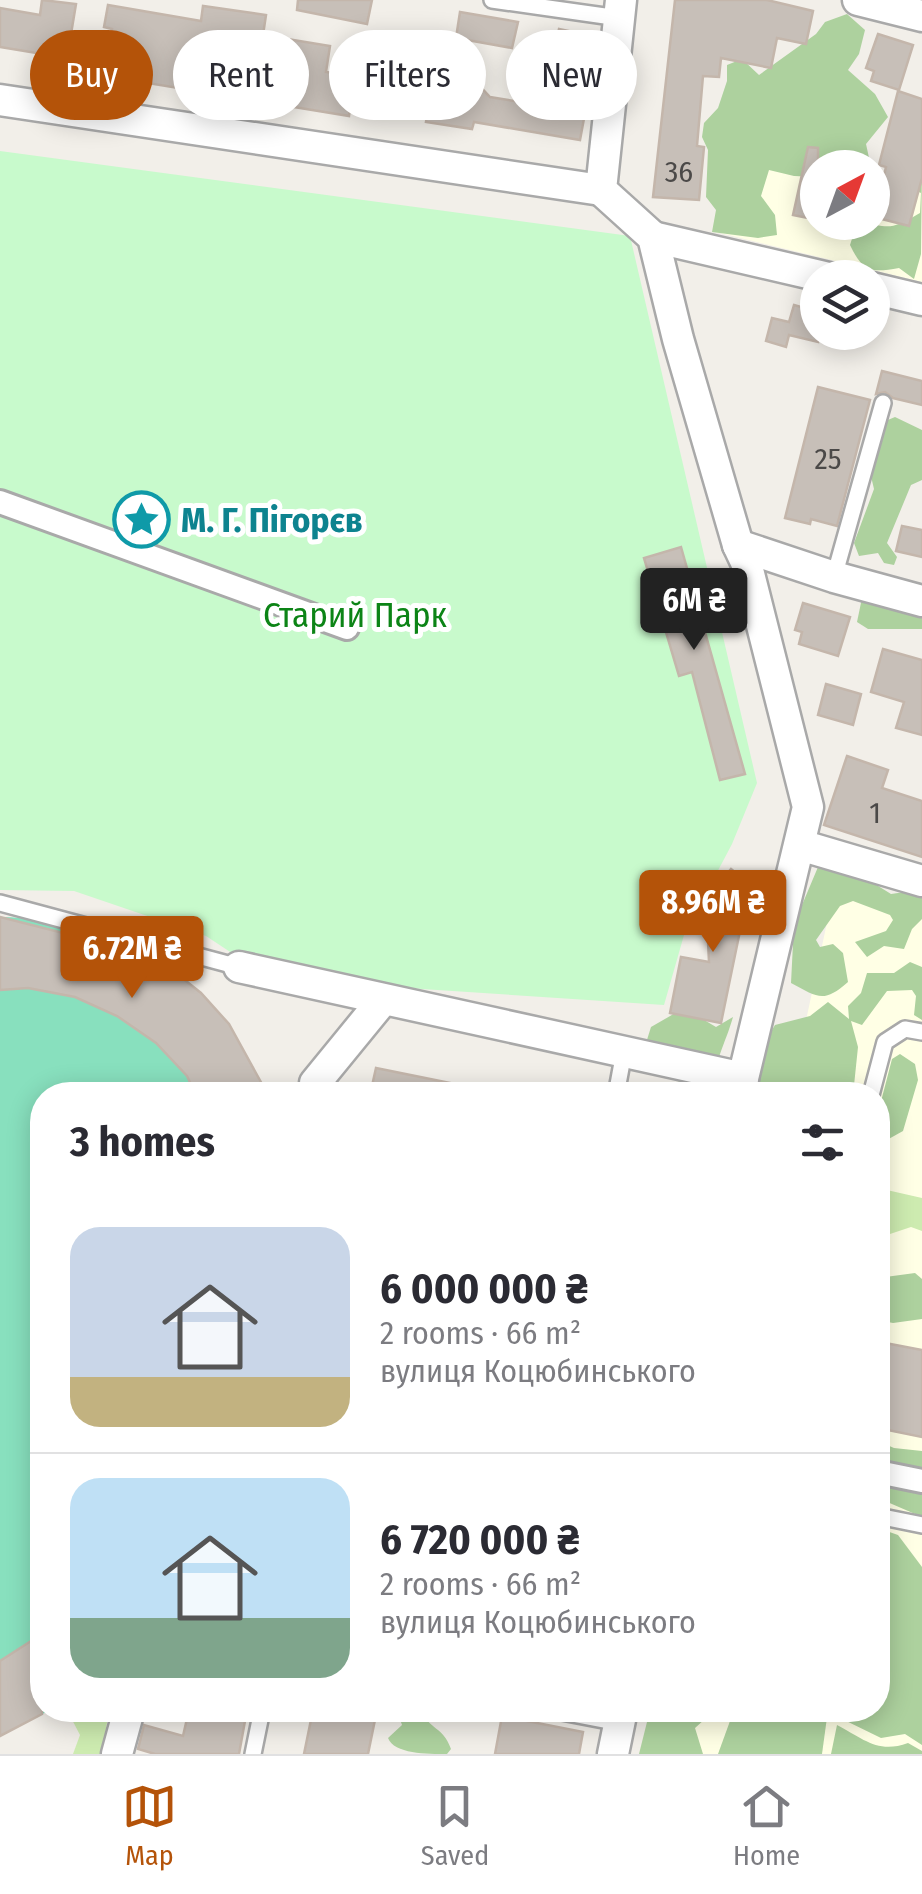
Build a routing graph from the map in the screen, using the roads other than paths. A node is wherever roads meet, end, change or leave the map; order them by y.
1 (492, 0) edge
2 (858, 0) edge
3 (620, 9) edge
4 (922, 16) edge
5 (0, 100) edge
6 (601, 190) junction
7 (653, 237) junction
8 (800, 271) edge
9 (890, 292) edge
10 (922, 300) edge
11 (883, 403) dead end
12 (0, 502) edge
13 (738, 546) junction
14 (834, 577) junction
15 (922, 601) edge
16 (347, 628) dead end
17 (800, 846) junction
18 (922, 880) edge
19 (0, 903) edge
20 (239, 967) joint
21 (382, 1000) junction
22 (922, 1032) edge
23 (624, 1052) junction
24 (316, 1082) edge
25 (618, 1082) edge
26 (727, 1082) edge
27 (742, 1082) edge
28 (874, 1082) edge
29 (890, 1475) edge
30 (922, 1482) edge
31 (890, 1518) edge
32 (922, 1525) edge
33 (126, 1722) edge
34 (260, 1722) edge
35 (619, 1722) edge
36 (117, 1754) edge
37 (253, 1754) edge
38 (613, 1754) edge

1 - 3 lane
2 - 4 street
3 - 6 street
5 - 6 street
6 - 7 street
7 - 8 street
7 - 13 street
9 - 10 street
11 - 14 lane
12 - 16 street
13 - 14 street
13 - 17 street
14 - 15 street
17 - 18 street
17 - 27 street
19 - 20 lane
20 - 21 street
21 - 23 street
21 - 24 street
22 - 28 lane
23 - 25 lane
23 - 26 street
29 - 30 street
31 - 32 lane
33 - 36 street
34 - 37 lane
35 - 38 street

